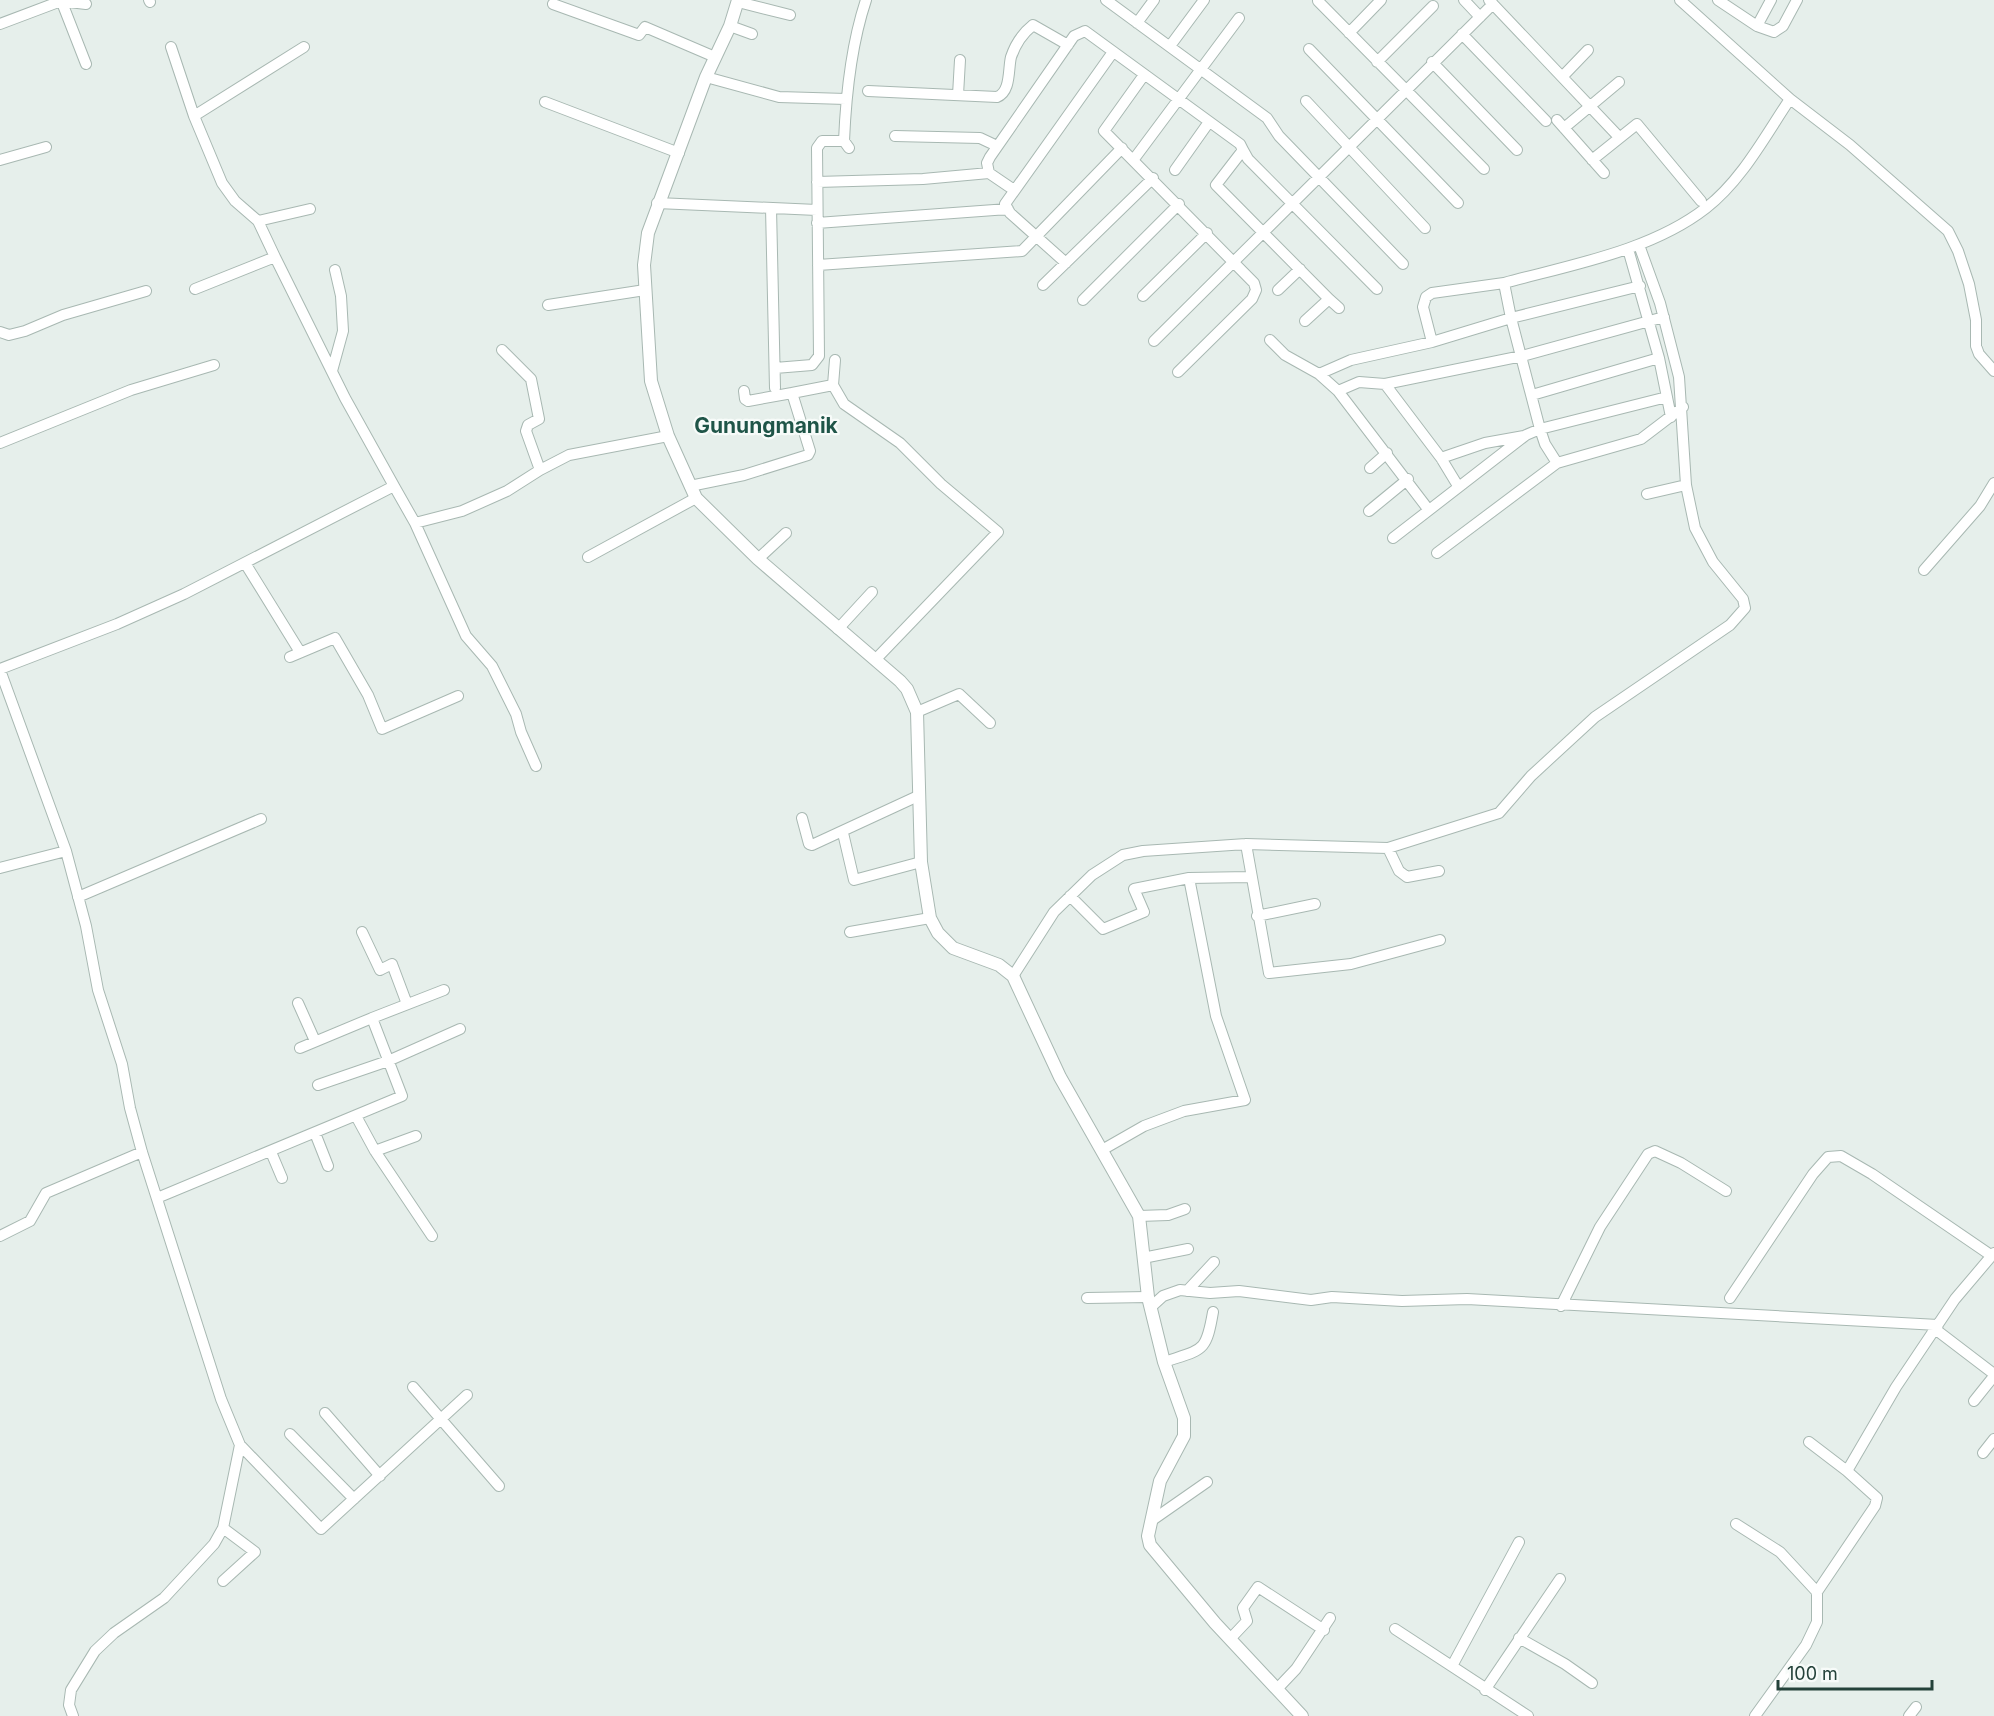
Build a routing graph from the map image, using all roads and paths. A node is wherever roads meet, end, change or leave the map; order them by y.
1 (866, 0) edge
2 (1106, 0) edge
3 (1154, 0) edge
4 (1204, 0) edge
5 (1381, 0) edge
6 (1464, 0) edge
7 (1680, 0) edge
8 (1771, 0) edge
9 (1797, 0) edge
10 (61, 1) edge
11 (738, 1) edge
12 (1318, 1) edge
13 (1491, 2) edge
14 (1724, 2) edge
15 (86, 4) dead end
16 (552, 4) dead end
17 (1120, 4) edge
18 (1691, 4) edge
19 (572, 5) edge
20 (1433, 6) dead end
21 (790, 15) dead end
22 (1480, 17) junction
23 (1239, 18) dead end
24 (1137, 22) junction
25 (0, 24) edge
26 (730, 26) junction
27 (1757, 26) junction
28 (1349, 33) junction
29 (752, 34) dead end
30 (1462, 34) junction
31 (1068, 45) junction
32 (1170, 46) junction
33 (171, 47) dead end
34 (304, 47) dead end
35 (1309, 49) dead end
36 (1588, 50) dead end
37 (1113, 52) junction
38 (715, 57) junction
39 (960, 60) dead end
40 (1377, 62) junction
41 (1432, 62) junction
42 (86, 64) dead end
43 (1203, 70) junction
44 (1144, 75) junction
45 (1563, 76) junction
46 (706, 77) junction
47 (1619, 82) dead end
48 (1404, 90) junction
49 (868, 91) dead end
50 (958, 95) junction
51 (846, 99) junction
52 (1790, 99) junction
53 (1179, 101) junction
54 (1306, 101) dead end
55 (545, 102) dead end
56 (1592, 105) junction
57 (194, 116) junction
58 (1375, 118) junction
59 (1209, 122) junction
60 (1555, 123) junction
61 (894, 136) dead end
62 (1619, 137) junction
63 (997, 146) junction
64 (1347, 146) junction
65 (46, 147) dead end
66 (1122, 148) junction
67 (1243, 150) junction
68 (1518, 150) dead end
69 (679, 153) junction
70 (1134, 159) junction
71 (0, 160) edge
72 (1592, 160) junction
73 (1484, 169) dead end
74 (1175, 170) dead end
75 (1604, 172) dead end
76 (989, 173) junction
77 (1318, 176) junction
78 (1153, 178) junction
79 (817, 182) junction
80 (1216, 185) junction
81 (1014, 190) junction
82 (1207, 195) dead end
83 (1293, 201) junction
84 (1701, 201) dead end
85 (657, 203) junction
86 (1458, 203) dead end
87 (1179, 204) junction
88 (771, 208) junction
89 (310, 209) dead end
90 (1008, 209) junction
91 (817, 210) junction
92 (258, 221) junction
93 (817, 223) junction
94 (1425, 228) dead end
95 (1263, 231) junction
96 (1207, 233) junction
97 (1037, 236) junction
98 (1634, 247) junction
99 (275, 256) junction
100 (1233, 260) junction
101 (1066, 263) junction
102 (1403, 264) dead end
103 (818, 265) junction
104 (1300, 269) junction
105 (334, 270) dead end
106 (1504, 283) junction
107 (1043, 285) dead end
108 (1640, 286) junction
109 (195, 289) dead end
110 (1377, 289) dead end
111 (645, 290) junction
112 (1278, 290) dead end
113 (146, 291) dead end
114 (1143, 296) dead end
115 (1329, 299) junction
116 (1083, 300) dead end
117 (548, 305) dead end
118 (1339, 308) dead end
119 (1664, 317) junction
120 (1511, 318) junction
121 (1305, 321) dead end
122 (1648, 321) junction
123 (0, 332) edge
124 (1270, 340) dead end
125 (1154, 341) dead end
126 (1432, 342) junction
127 (502, 350) dead end
128 (1522, 356) junction
129 (1659, 358) junction
130 (835, 360) dead end
131 (214, 365) dead end
132 (775, 368) junction
133 (332, 371) junction
134 (1994, 371) edge
135 (1178, 372) dead end
136 (1319, 374) junction
137 (1385, 384) junction
138 (833, 385) junction
139 (775, 388) dead end
140 (744, 391) dead end
141 (1338, 391) junction
142 (792, 393) junction
143 (1532, 395) junction
144 (1667, 397) junction
145 (1683, 407) junction
146 (1671, 417) junction
147 (1540, 429) junction
148 (1526, 435) junction
149 (668, 436) junction
150 (0, 443) edge
151 (1387, 453) junction
152 (1441, 458) junction
153 (1557, 463) junction
154 (1370, 468) dead end
155 (540, 470) junction
156 (1408, 479) junction
157 (1994, 483) edge
158 (1686, 485) junction
159 (394, 486) junction
160 (690, 486) junction
161 (1458, 486) junction
162 (1647, 494) dead end
163 (696, 498) junction
164 (1428, 508) junction
165 (1368, 512) dead end
166 (415, 523) junction
167 (786, 533) dead end
168 (1393, 538) dead end
169 (1437, 553) dead end
170 (588, 557) dead end
171 (758, 558) junction
172 (244, 563) junction
173 (1924, 570) dead end
174 (872, 592) dead end
175 (838, 629) junction
176 (875, 660) junction
177 (0, 669) edge
178 (458, 696) dead end
179 (917, 712) junction
180 (990, 723) dead end
181 (536, 766) dead end
182 (918, 796) junction
183 (802, 818) dead end
184 (261, 819) dead end
185 (843, 833) junction
186 (1246, 844) junction
187 (1388, 848) junction
188 (66, 850) junction
189 (921, 862) junction
190 (0, 867) edge
191 (1439, 871) dead end
192 (1250, 877) junction
193 (1189, 878) junction
194 (1070, 896) junction
195 (78, 897) junction
196 (1315, 903) dead end
197 (1257, 916) junction
198 (930, 918) junction
199 (362, 932) dead end
200 (850, 932) dead end
201 (1440, 940) dead end
202 (1013, 976) junction
203 (444, 990) dead end
204 (298, 1003) dead end
205 (407, 1004) junction
206 (372, 1018) junction
207 (460, 1029) dead end
208 (315, 1041) junction
209 (300, 1048) dead end
210 (388, 1061) junction
211 (318, 1085) dead end
212 (356, 1116) junction
213 (315, 1133) junction
214 (416, 1136) dead end
215 (1102, 1150) junction
216 (375, 1151) junction
217 (142, 1152) junction
218 (271, 1152) junction
219 (328, 1166) dead end
220 (282, 1178) dead end
221 (1726, 1191) dead end
222 (157, 1198) junction
223 (1185, 1209) dead end
224 (1139, 1216) junction
225 (0, 1236) edge
226 (432, 1236) dead end
227 (1188, 1249) dead end
228 (1993, 1254) edge
229 (1143, 1258) junction
230 (1214, 1262) dead end
231 (1187, 1291) junction
232 (1087, 1298) dead end
233 (1730, 1298) dead end
234 (1150, 1302) junction
235 (1561, 1306) junction
236 (1213, 1312) dead end
237 (1936, 1327) junction
238 (1164, 1362) junction
239 (1994, 1375) edge
240 (413, 1388) dead end
241 (467, 1395) dead end
242 (1974, 1401) dead end
243 (325, 1413) dead end
244 (443, 1419) junction
245 (291, 1434) dead end
246 (1994, 1439) edge
247 (1809, 1442) dead end
248 (240, 1445) junction
249 (1983, 1453) dead end
250 (1847, 1471) junction
251 (380, 1476) junction
252 (1206, 1482) dead end
253 (499, 1486) dead end
254 (354, 1500) junction
255 (1151, 1521) junction
256 (1736, 1524) dead end
257 (223, 1528) junction
258 (1519, 1542) dead end
259 (1560, 1579) dead end
260 (223, 1581) dead end
261 (1817, 1592) junction
262 (1330, 1618) dead end
263 (1395, 1629) dead end
264 (1324, 1630) junction
265 (1519, 1638) junction
266 (1230, 1639) junction
267 (1452, 1666) junction
268 (1592, 1683) dead end
269 (1277, 1689) junction
270 (1485, 1690) junction
271 (73, 1716) edge
272 (1302, 1716) edge
273 (1528, 1716) edge
274 (1755, 1716) edge

1 - 51 street
2 - 17 street
3 - 24 street
4 - 32 street
5 - 28 street
6 - 22 street
7 - 18 street
8 - 27 street
9 - 27 street
10 - 15 street
10 - 25 street
10 - 42 street
11 - 21 street
11 - 26 street
12 - 28 street
13 - 22 street
13 - 45 street
14 - 27 street
16 - 19 street
17 - 24 street
18 - 52 street
19 - 38 street
20 - 40 street
22 - 30 street
23 - 43 street
24 - 32 street
26 - 29 street
26 - 38 street
28 - 40 street
30 - 41 street
30 - 60 street
31 - 37 street
31 - 50 street
31 - 63 street
32 - 43 street
33 - 57 street
34 - 57 street
35 - 58 street
36 - 45 street
37 - 44 street
37 - 81 street
38 - 46 street
39 - 50 street
40 - 48 street
41 - 48 street
41 - 68 street
43 - 53 street
43 - 77 street
44 - 53 street
44 - 66 street
45 - 56 street
46 - 51 street
46 - 69 street
47 - 56 street
48 - 58 street
48 - 73 street
49 - 50 street
51 - 79 street
52 - 98 street
52 - 134 street
53 - 59 street
53 - 70 street
54 - 64 street
55 - 69 street
56 - 60 street
56 - 62 street
57 - 92 street
58 - 64 street
58 - 86 street
59 - 67 street
59 - 74 street
60 - 72 street
61 - 63 street
62 - 72 street
62 - 84 street
63 - 76 street
64 - 77 street
64 - 94 street
65 - 71 street
66 - 70 street
66 - 97 street
67 - 80 street
67 - 83 street
69 - 85 street
70 - 78 street
72 - 75 street
76 - 79 street
76 - 81 street
77 - 83 street
77 - 102 street
78 - 87 street
78 - 101 street
79 - 91 street
80 - 82 street
80 - 95 street
81 - 90 street
83 - 95 street
83 - 110 street
85 - 88 street
85 - 111 street
87 - 96 street
87 - 116 street
88 - 91 street
88 - 132 street
89 - 92 street
90 - 93 street
90 - 97 street
91 - 93 street
92 - 99 street
93 - 103 street
95 - 100 street
95 - 104 street
96 - 100 street
96 - 114 street
97 - 101 street
97 - 103 street
98 - 106 street
98 - 108 street
98 - 119 street
99 - 109 street
99 - 133 street
100 - 125 street
100 - 135 street
101 - 107 street
103 - 132 street
104 - 112 street
104 - 115 street
105 - 133 street
106 - 120 street
106 - 126 street
108 - 120 street
108 - 122 street
111 - 117 street
111 - 149 street
113 - 123 street
115 - 118 street
115 - 121 street
119 - 122 street
119 - 145 street
120 - 126 street
120 - 128 street
122 - 128 street
122 - 129 street
124 - 136 street
126 - 136 street
127 - 155 street
128 - 137 street
128 - 143 street
129 - 143 street
129 - 144 street
130 - 138 street
131 - 150 street
132 - 139 street
133 - 159 street
136 - 141 street
137 - 141 street
137 - 152 street
138 - 142 street
138 - 176 street
140 - 142 street
141 - 151 street
142 - 160 street
143 - 147 street
144 - 146 street
144 - 147 street
145 - 146 street
145 - 158 street
146 - 153 street
147 - 148 street
147 - 153 street
148 - 152 street
148 - 161 street
149 - 155 street
149 - 160 street
151 - 154 street
151 - 156 street
152 - 161 street
153 - 169 street
155 - 166 street
156 - 164 street
156 - 165 street
157 - 173 street
158 - 162 street
158 - 187 street
159 - 166 street
159 - 172 street
160 - 163 street
161 - 164 street
163 - 170 street
163 - 171 street
164 - 168 street
166 - 181 street
167 - 171 street
171 - 175 street
172 - 177 street
172 - 178 street
174 - 175 street
175 - 176 street
176 - 179 street
177 - 188 street
179 - 180 street
179 - 182 street
182 - 185 street
182 - 189 street
183 - 185 street
184 - 195 street
185 - 189 street
186 - 187 street
186 - 192 street
186 - 194 street
187 - 191 street
188 - 190 street
188 - 195 street
189 - 198 street
192 - 193 street
192 - 197 street
193 - 194 street
193 - 215 street
194 - 202 street
195 - 217 street
196 - 197 street
197 - 201 street
198 - 200 street
198 - 202 street
199 - 205 street
202 - 215 street
203 - 205 street
204 - 208 street
205 - 206 street
206 - 208 street
206 - 210 street
207 - 210 street
208 - 209 street
210 - 211 street
210 - 212 street
212 - 213 street
212 - 216 street
213 - 218 street
213 - 219 street
214 - 216 street
215 - 224 street
216 - 226 street
217 - 222 street
217 - 225 street
218 - 220 street
218 - 222 street
221 - 235 street
222 - 248 street
223 - 224 street
224 - 229 street
227 - 229 street
228 - 233 street
228 - 237 street
229 - 234 street
230 - 231 street
231 - 234 street
231 - 235 street
232 - 234 street
234 - 238 street
235 - 237 street
236 - 238 street
237 - 239 street
237 - 250 street
238 - 255 street
239 - 242 street
240 - 244 street
241 - 244 street
243 - 251 street
244 - 251 street
244 - 253 street
245 - 254 street
246 - 249 street
247 - 250 street
248 - 254 street
248 - 257 street
250 - 261 street
251 - 254 street
252 - 255 street
255 - 266 street
256 - 261 street
257 - 260 street
257 - 271 street
258 - 267 street
259 - 265 street
261 - 274 street
262 - 264 street
263 - 267 street
264 - 266 street
264 - 269 street
265 - 268 street
265 - 270 street
266 - 269 street
267 - 270 street
269 - 272 street
270 - 273 street

